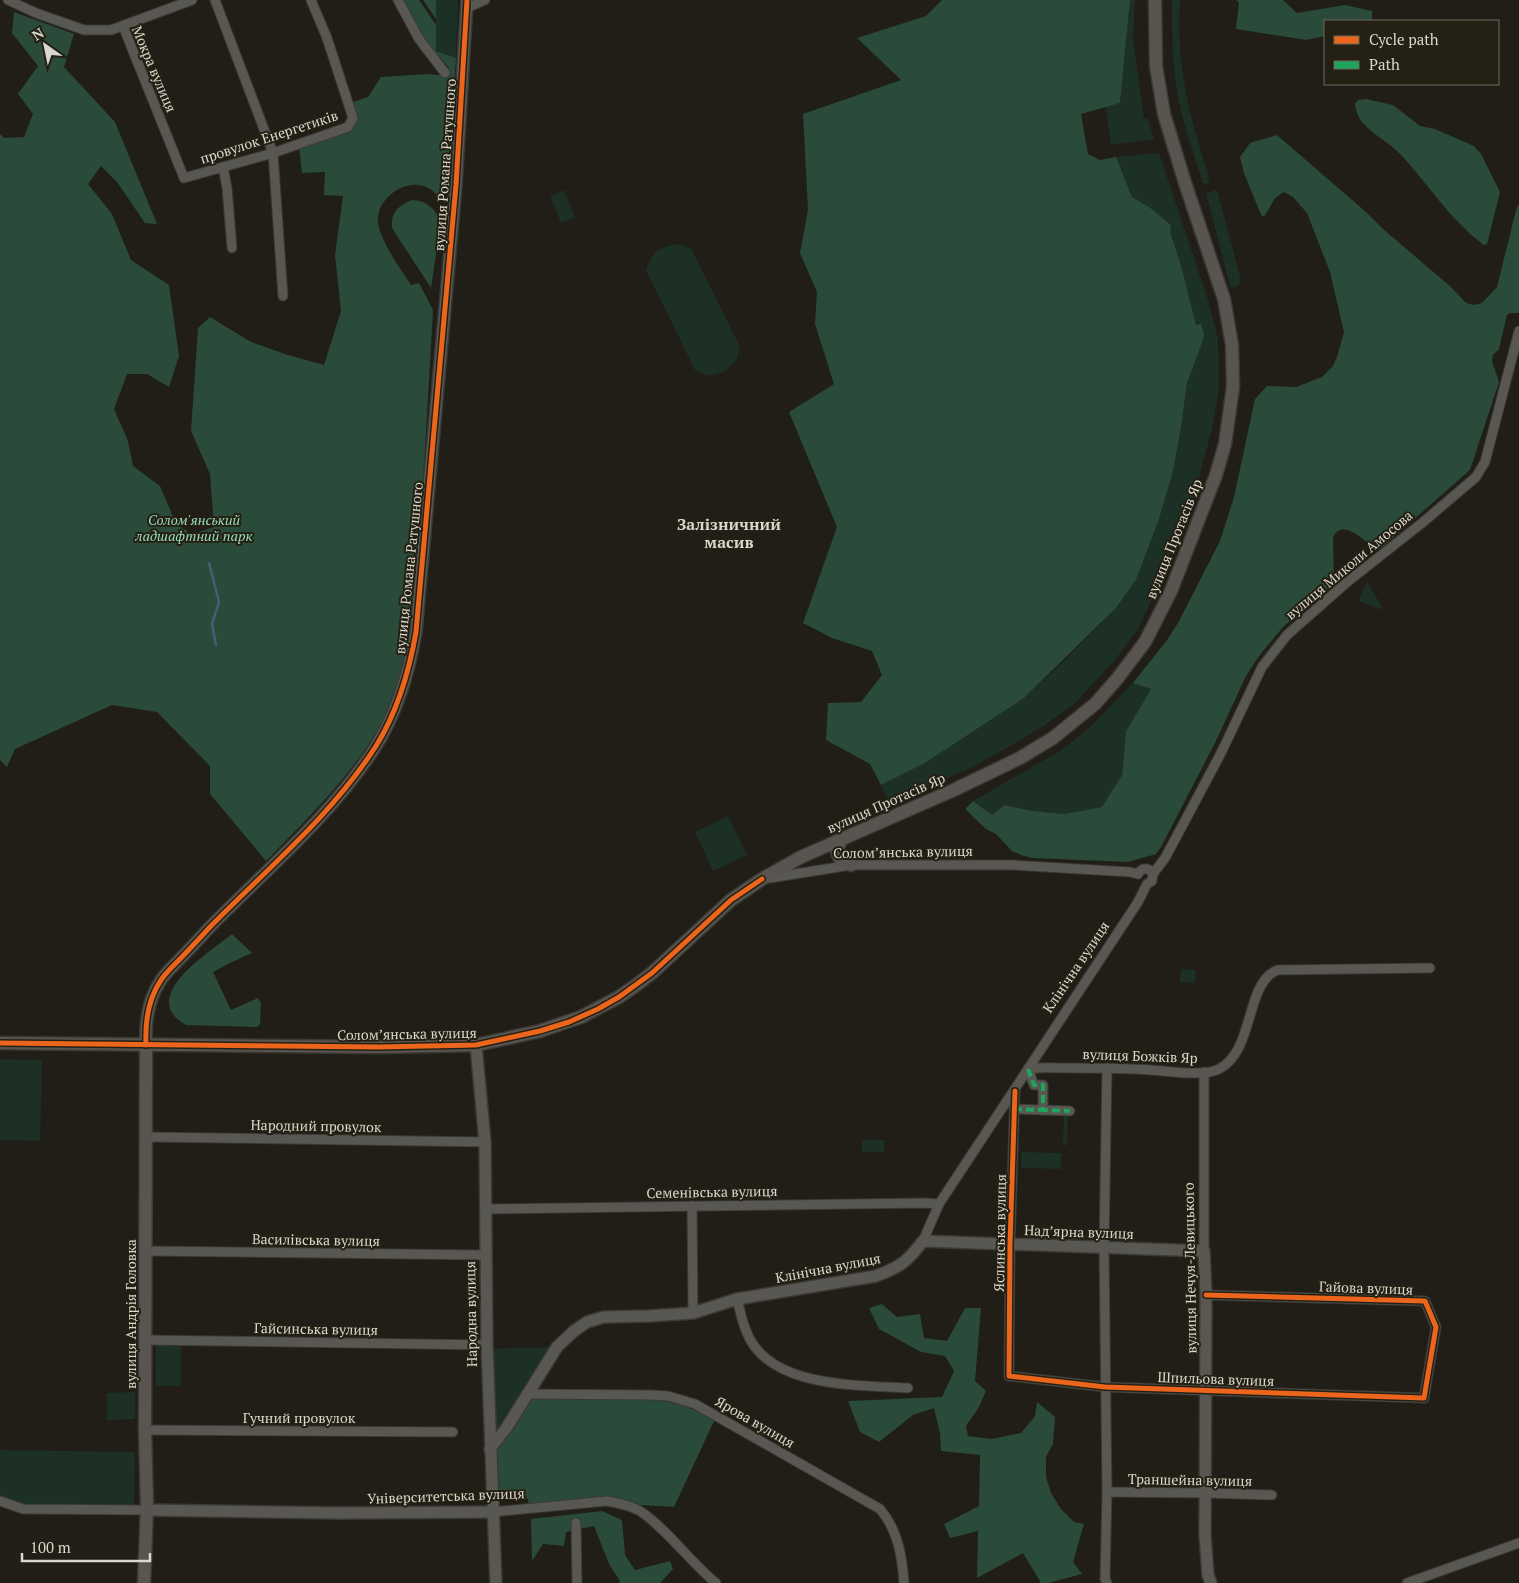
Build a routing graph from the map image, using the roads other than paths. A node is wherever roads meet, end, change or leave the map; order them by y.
1 (8, 0) edge
2 (192, 0) edge
3 (215, 0) edge
4 (311, 0) edge
5 (398, 0) edge
6 (485, 0) edge
7 (1155, 0) edge
8 (467, 4) edge
9 (123, 26) junction
10 (445, 73) dead end
11 (273, 153) junction
12 (223, 167) junction
13 (184, 178) joint
14 (232, 248) dead end
15 (283, 296) dead end
16 (1519, 332) edge
17 (842, 839) junction
18 (851, 865) junction
19 (1138, 874) junction
20 (1153, 874) junction
21 (762, 879) junction
22 (1148, 884) junction
23 (1430, 968) dead end
24 (0, 1043) edge
25 (146, 1045) junction
26 (476, 1045) junction
27 (1107, 1068) junction
28 (1028, 1069) junction
29 (1204, 1072) junction
30 (1015, 1091) junction
31 (1014, 1109) junction
32 (1043, 1110) junction
33 (1070, 1111) dead end
34 (147, 1137) junction
35 (485, 1142) junction
36 (939, 1204) junction
37 (692, 1206) junction
38 (485, 1209) junction
39 (923, 1241) junction
40 (1010, 1244) junction
41 (1104, 1248) junction
42 (146, 1251) junction
43 (1204, 1251) junction
44 (485, 1255) junction
45 (1206, 1295) junction
46 (738, 1299) junction
47 (693, 1313) junction
48 (145, 1340) junction
49 (487, 1345) junction
50 (1009, 1376) joint
51 (1105, 1387) junction
52 (908, 1388) dead end
53 (1206, 1390) junction
54 (526, 1394) junction
55 (1424, 1398) joint
56 (145, 1430) junction
57 (453, 1432) dead end
58 (490, 1448) junction
59 (1107, 1492) junction
60 (1205, 1492) junction
61 (1272, 1495) dead end
62 (0, 1501) edge
63 (146, 1510) junction
64 (492, 1512) junction
65 (576, 1523) dead end
66 (1519, 1544) edge
67 (1419, 1581) edge
68 (144, 1583) edge
69 (496, 1583) edge
70 (577, 1583) edge
71 (716, 1583) edge
72 (904, 1583) edge
73 (1107, 1583) edge
74 (1211, 1583) edge
75 (1407, 1583) edge

1 - 9 street, Мокра вулиця
2 - 9 street
3 - 11 street
4 - 11 street, провулок Енергетиків
5 - 10 street
6 - 8 street
7 - 17 main road, вулиця Протасів Яр
8 - 25 street, вулиця Романа Ратушного
9 - 13 street, Мокра вулиця
11 - 12 street, провулок Енергетиків
11 - 15 street
12 - 13 street, провулок Енергетиків
12 - 14 street
16 - 20 street, вулиця Миколи Амосова
17 - 18 main road
17 - 21 main road, вулиця Протасів Яр
18 - 19 street, Соломʼянська вулиця
18 - 21 street, Соломʼянська вулиця
19 - 20 street
19 - 22 street
20 - 22 street
21 - 26 main road, Соломʼянська вулиця
22 - 28 street, Клінічна вулиця
23 - 29 street, вулиця Божків Яр
24 - 25 main road, Соломʼянська вулиця
25 - 26 main road, Соломʼянська вулиця
25 - 34 main road, вулиця Андрія Головка
26 - 35 street, Народна вулиця
27 - 28 street, вулиця Божків Яр
27 - 29 street, вулиця Божків Яр
27 - 41 street
28 - 30 street, Клінічна вулиця
28 - 32 street
29 - 43 street, вулиця Нечуя-Левицького
30 - 31 street, Яслинська вулиця
30 - 36 street, Клінічна вулиця
31 - 32 street
31 - 40 street, Яслинська вулиця
32 - 33 street
34 - 35 street, Народний провулок
34 - 42 main road, вулиця Андрія Головка
35 - 38 street, Народна вулиця
36 - 37 street, Семенівська вулиця
36 - 39 street, Клінічна вулиця
37 - 38 street, Семенівська вулиця
37 - 47 street
38 - 44 street, Народна вулиця
39 - 40 street, Надʼярна вулиця
39 - 46 street, Клінічна вулиця
40 - 41 street, Надʼярна вулиця
40 - 50 street, Яслинська вулиця
41 - 43 street, Надʼярна вулиця
41 - 51 street
42 - 44 street, Василівська вулиця
42 - 48 main road, вулиця Андрія Головка
43 - 45 street, вулиця Нечуя-Левицького
44 - 49 street, Народна вулиця
45 - 53 street, вулиця Нечуя-Левицького
45 - 55 street, Гайова вулиця
46 - 47 street, Клінічна вулиця
46 - 52 street
47 - 54 street, Клінічна вулиця
48 - 49 street, Гайсинська вулиця
48 - 56 main road, вулиця Андрія Головка
49 - 58 street, Народна вулиця
50 - 51 street, Шпильова вулиця
51 - 53 street, Шпильова вулиця
51 - 59 street
53 - 55 street, Шпильова вулиця
53 - 60 street, вулиця Нечуя-Левицького
54 - 58 street, Клінічна вулиця
54 - 72 street, Ярова вулиця
56 - 57 street, Гучний провулок
56 - 63 main road, вулиця Андрія Головка
58 - 64 street, Народна вулиця
59 - 60 street, Траншейна вулиця
59 - 73 street
60 - 61 street, Траншейна вулиця
60 - 74 street, вулиця Нечуя-Левицького
62 - 63 street
63 - 64 street, Університетська вулиця
63 - 68 main road, вулиця Андрія Головка
64 - 69 street, Народна вулиця
64 - 71 street, Університетська вулиця
65 - 70 street
66 - 67 street
67 - 75 street

